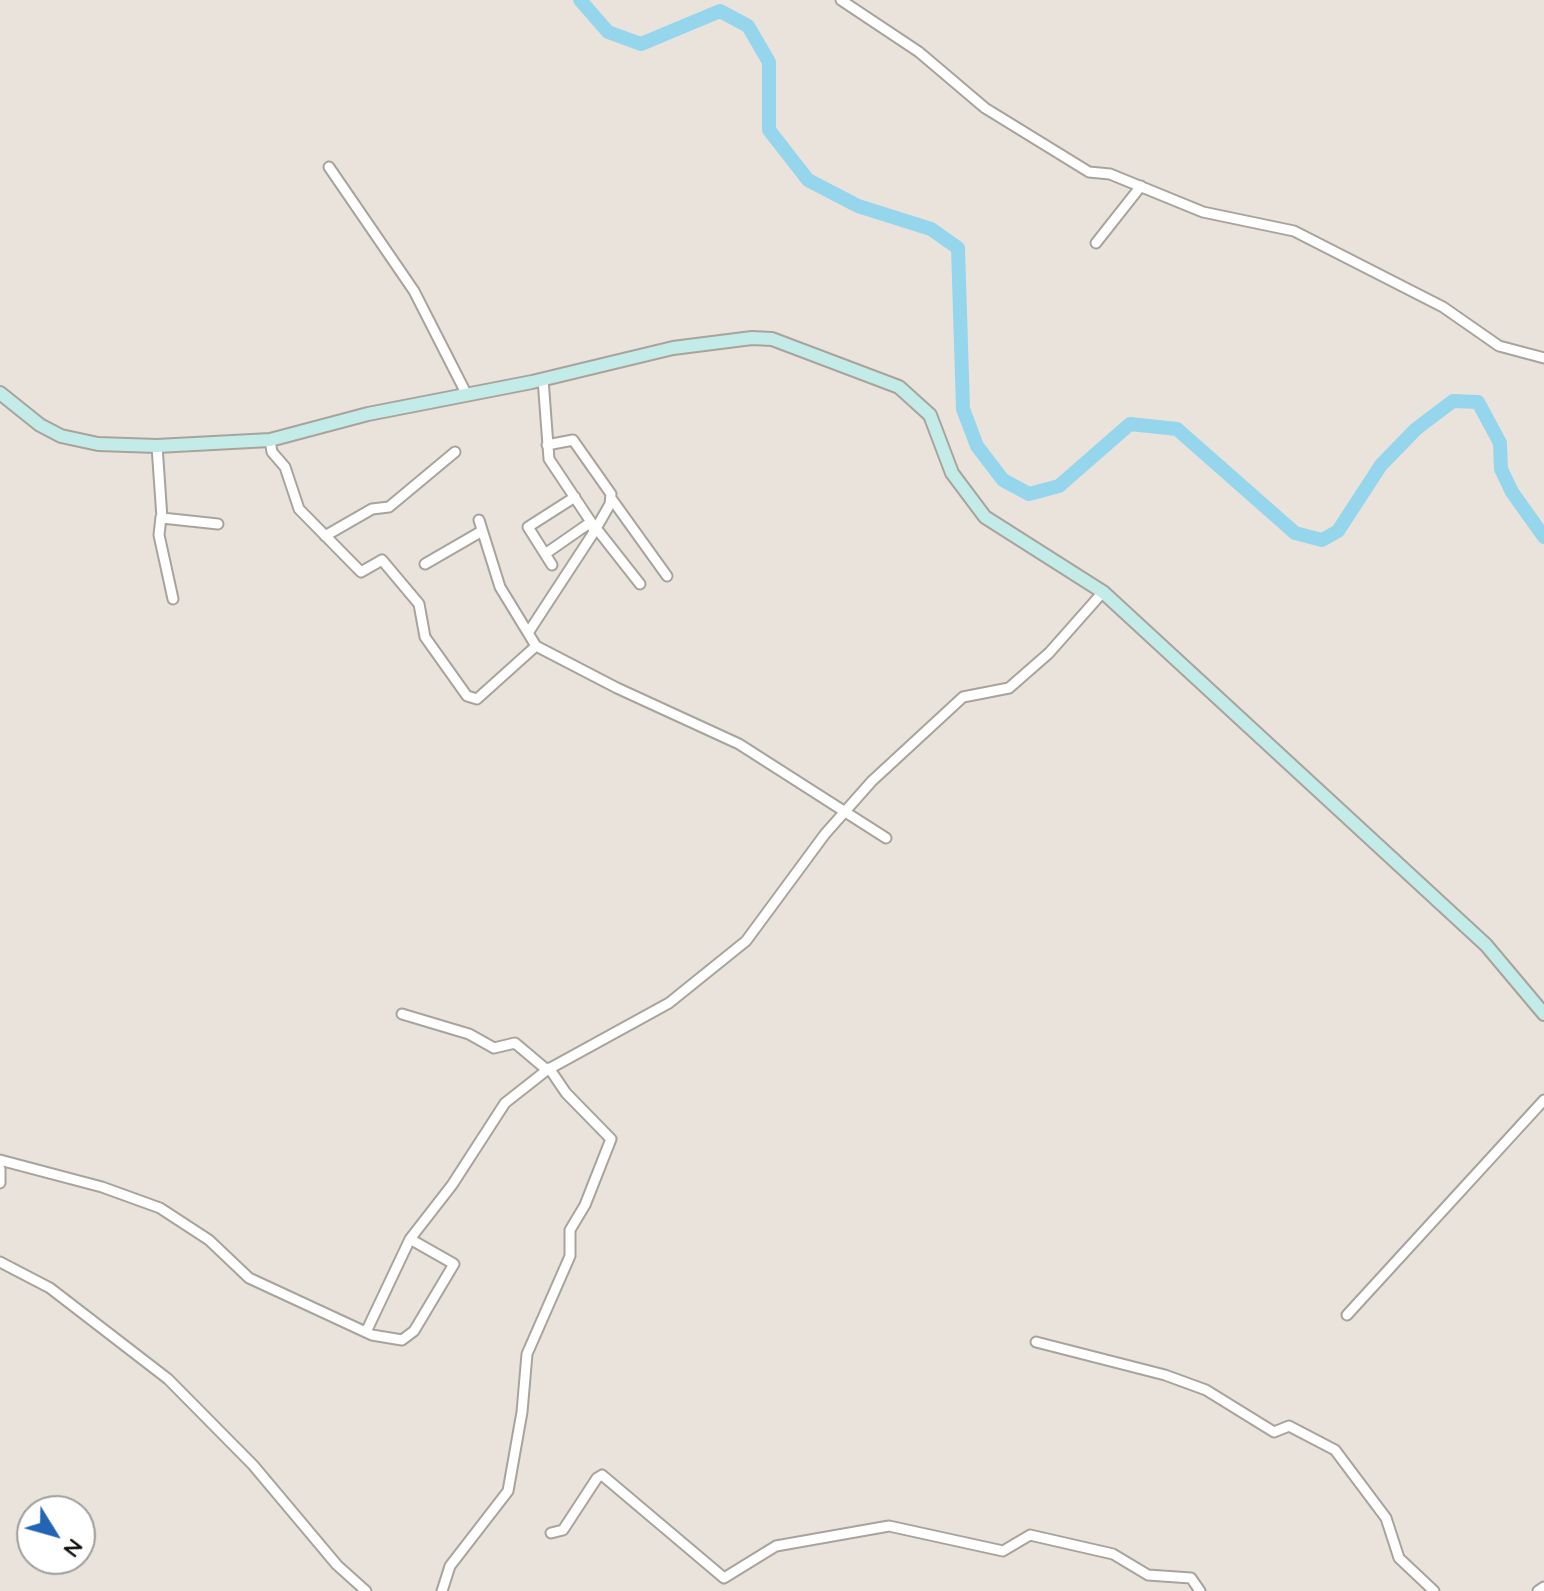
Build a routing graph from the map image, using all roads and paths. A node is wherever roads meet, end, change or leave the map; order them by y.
1 (841, 0) edge
2 (329, 167) dead end
3 (1141, 186) junction
4 (1096, 243) dead end
5 (1544, 358) edge
6 (543, 379) junction
7 (0, 393) edge
8 (467, 395) junction
9 (270, 440) junction
10 (547, 445) junction
11 (157, 446) junction
12 (455, 452) dead end
13 (575, 497) junction
14 (611, 498) junction
15 (161, 517) junction
16 (479, 520) dead end
17 (218, 524) dead end
18 (594, 527) junction
19 (482, 531) junction
20 (325, 536) junction
21 (545, 554) junction
22 (425, 564) dead end
23 (552, 565) dead end
24 (667, 576) dead end
25 (640, 584) dead end
26 (1103, 592) junction
27 (173, 599) dead end
28 (528, 633) junction
29 (536, 646) junction
30 (842, 813) junction
31 (886, 838) dead end
32 (402, 1014) dead end
33 (1544, 1014) edge
34 (548, 1069) junction
35 (1544, 1100) edge
36 (0, 1160) edge
37 (0, 1169) edge
38 (0, 1183) edge
39 (410, 1239) junction
40 (0, 1262) edge
41 (1347, 1315) dead end
42 (366, 1332) junction
43 (1036, 1342) dead end
44 (551, 1533) dead end
45 (1544, 1587) edge
46 (366, 1591) edge
47 (442, 1591) edge
48 (1200, 1591) edge
49 (1434, 1591) edge
50 (1538, 1591) edge

1 - 3 street
2 - 8 street
3 - 4 street
3 - 5 street
6 - 8 street
6 - 10 street
6 - 26 street
7 - 11 street
8 - 9 street
9 - 11 street
9 - 20 street
10 - 13 street
10 - 14 street
11 - 15 street
12 - 20 street
13 - 18 street
13 - 21 street
14 - 18 street
14 - 24 street
15 - 17 street
15 - 27 street
16 - 19 street
18 - 21 street
18 - 25 street
18 - 28 street
19 - 22 street
19 - 28 street
20 - 29 street
21 - 23 street
26 - 30 street
26 - 33 street
28 - 29 street
29 - 30 street
30 - 31 street
30 - 34 street
32 - 34 street
34 - 39 street
34 - 47 street
35 - 41 street
36 - 42 street
37 - 38 street
39 - 42 street
39 - 42 street
40 - 46 street
43 - 49 street
44 - 48 street
45 - 50 street

